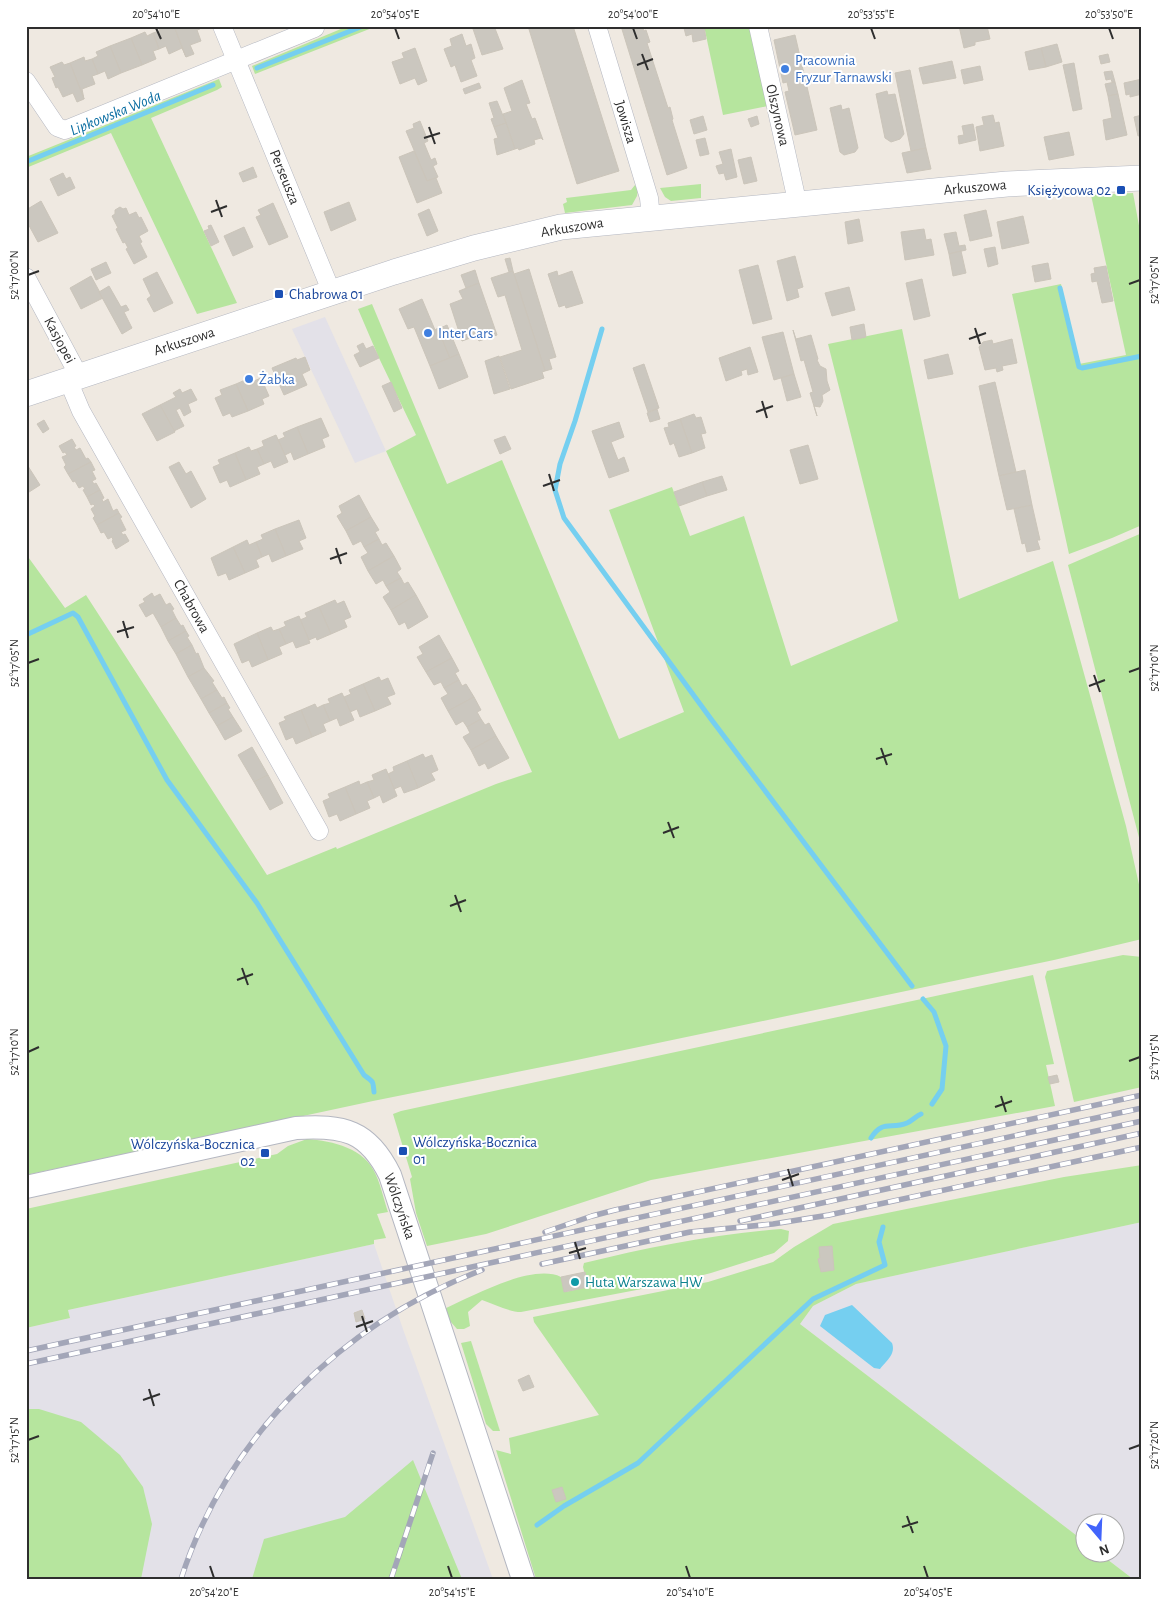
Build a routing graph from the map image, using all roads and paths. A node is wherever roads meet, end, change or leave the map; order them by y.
1 (222, 26) edge
2 (597, 26) edge
3 (758, 26) edge
4 (315, 28) dead end
5 (237, 61) junction
6 (26, 81) edge
7 (1142, 178) edge
8 (796, 204) junction
9 (651, 218) junction
10 (26, 277) edge
11 (332, 293) junction
12 (73, 378) junction
13 (26, 394) edge
14 (319, 831) dead end
15 (26, 1187) edge
16 (523, 1579) edge

1 - 5 street, Perseusza
2 - 9 street, Jowisza
3 - 8 street, Olszynowa
4 - 5 street
5 - 6 street
5 - 11 street, Perseusza
7 - 8 main road, Arkuszowa
8 - 9 main road, Arkuszowa
9 - 11 main road, Arkuszowa
10 - 12 street, Kasjopei
11 - 12 main road, Arkuszowa
12 - 13 main road, Arkuszowa
12 - 14 street, Chabrowa
15 - 16 street, Wólczyńska

